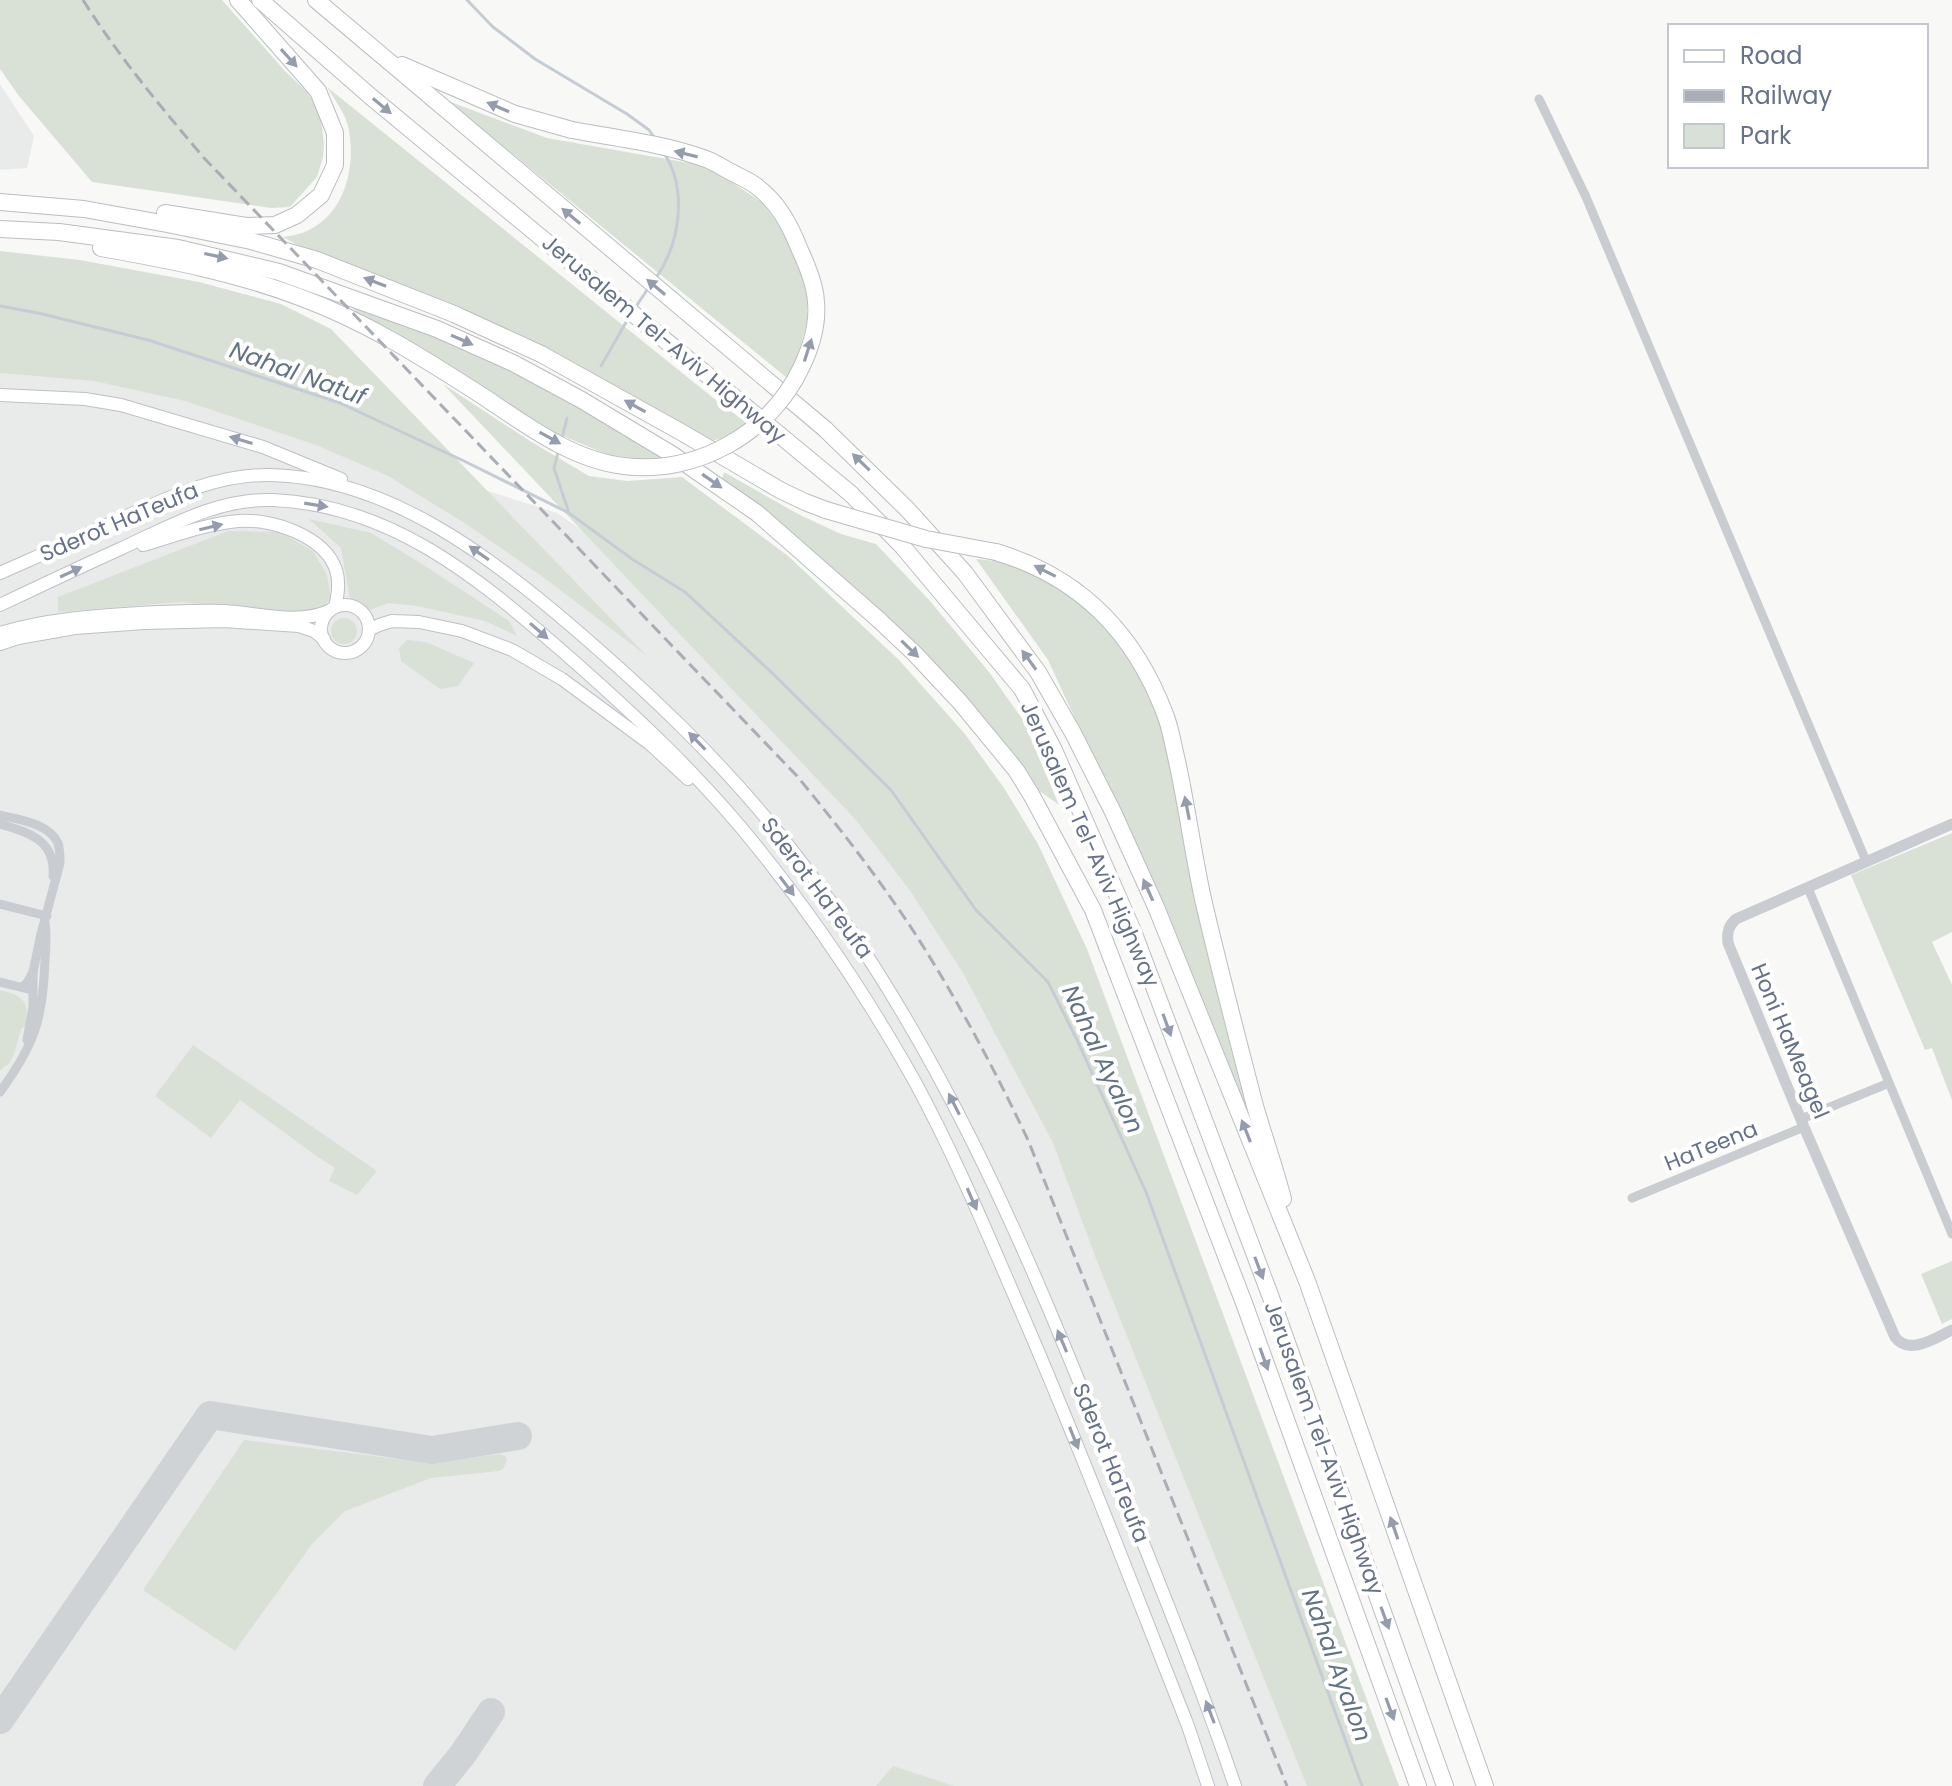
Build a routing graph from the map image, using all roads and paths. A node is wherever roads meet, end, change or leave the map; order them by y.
1 (238, 0) edge
2 (260, 0) edge
3 (317, 0) edge
4 (1539, 99) dead end
5 (0, 195) edge
6 (0, 202) edge
7 (0, 232) edge
8 (0, 395) edge
9 (415, 515) junction
10 (109, 554) junction
11 (0, 573) edge
12 (0, 605) edge
13 (332, 609) junction
14 (369, 630) junction
15 (0, 633) edge
16 (324, 639) junction
17 (0, 644) edge
18 (1, 819) edge
19 (1952, 824) edge
20 (738, 825) junction
21 (1866, 861) junction
22 (1808, 888) junction
23 (0, 904) edge
24 (46, 919) junction
25 (33, 972) junction
26 (0, 982) edge
27 (22, 987) junction
28 (38, 991) junction
29 (33, 1007) junction
30 (28, 1048) junction
31 (1889, 1083) junction
32 (0, 1092) edge
33 (1803, 1123) junction
34 (1632, 1198) dead end
35 (1952, 1234) edge
36 (1307, 1281) junction
37 (1952, 1330) edge
38 (1208, 1786) edge
39 (1235, 1786) edge
40 (1418, 1786) edge
41 (1445, 1786) edge
42 (1485, 1786) edge

1 -> 5 highway
2 -> 41 highway, Jerusalem Tel-Aviv Highway
7 -> 3 highway, bridge
36 -> 3 highway, Jerusalem Tel-Aviv Highway
4 - 21 street
36 -> 6 highway, bridge
7 -> 40 highway
9 -> 8 main road
9 - 11 main road, Sderot HaTeufa
39 -> 9 main road, Sderot HaTeufa
12 -> 10 main road, Sderot HaTeufa
10 -> 13 main road
10 -> 20 main road, Sderot HaTeufa
13 - 14 main road
13 - 15 main road
13 - 16 main road
14 - 16 main road
14 - 20 main road
16 - 17 main road
18 - 24 street
19 - 21 street, Honi HaMeagel
20 -> 38 main road, Sderot HaTeufa
21 - 22 street, Honi HaMeagel
22 - 31 street
22 - 33 street, Honi HaMeagel
23 - 24 street
24 - 25 street
24 - 28 street
25 - 27 street
25 - 28 street
26 - 27 street
27 - 28 street
27 - 29 street
28 - 29 street
28 - 30 street
29 - 30 street
30 - 32 street
31 - 33 street, HaTeena
31 - 35 street
33 - 34 street, HaTeena
33 - 37 street, Honi HaMeagel
42 -> 36 highway, Jerusalem Tel-Aviv Highway

